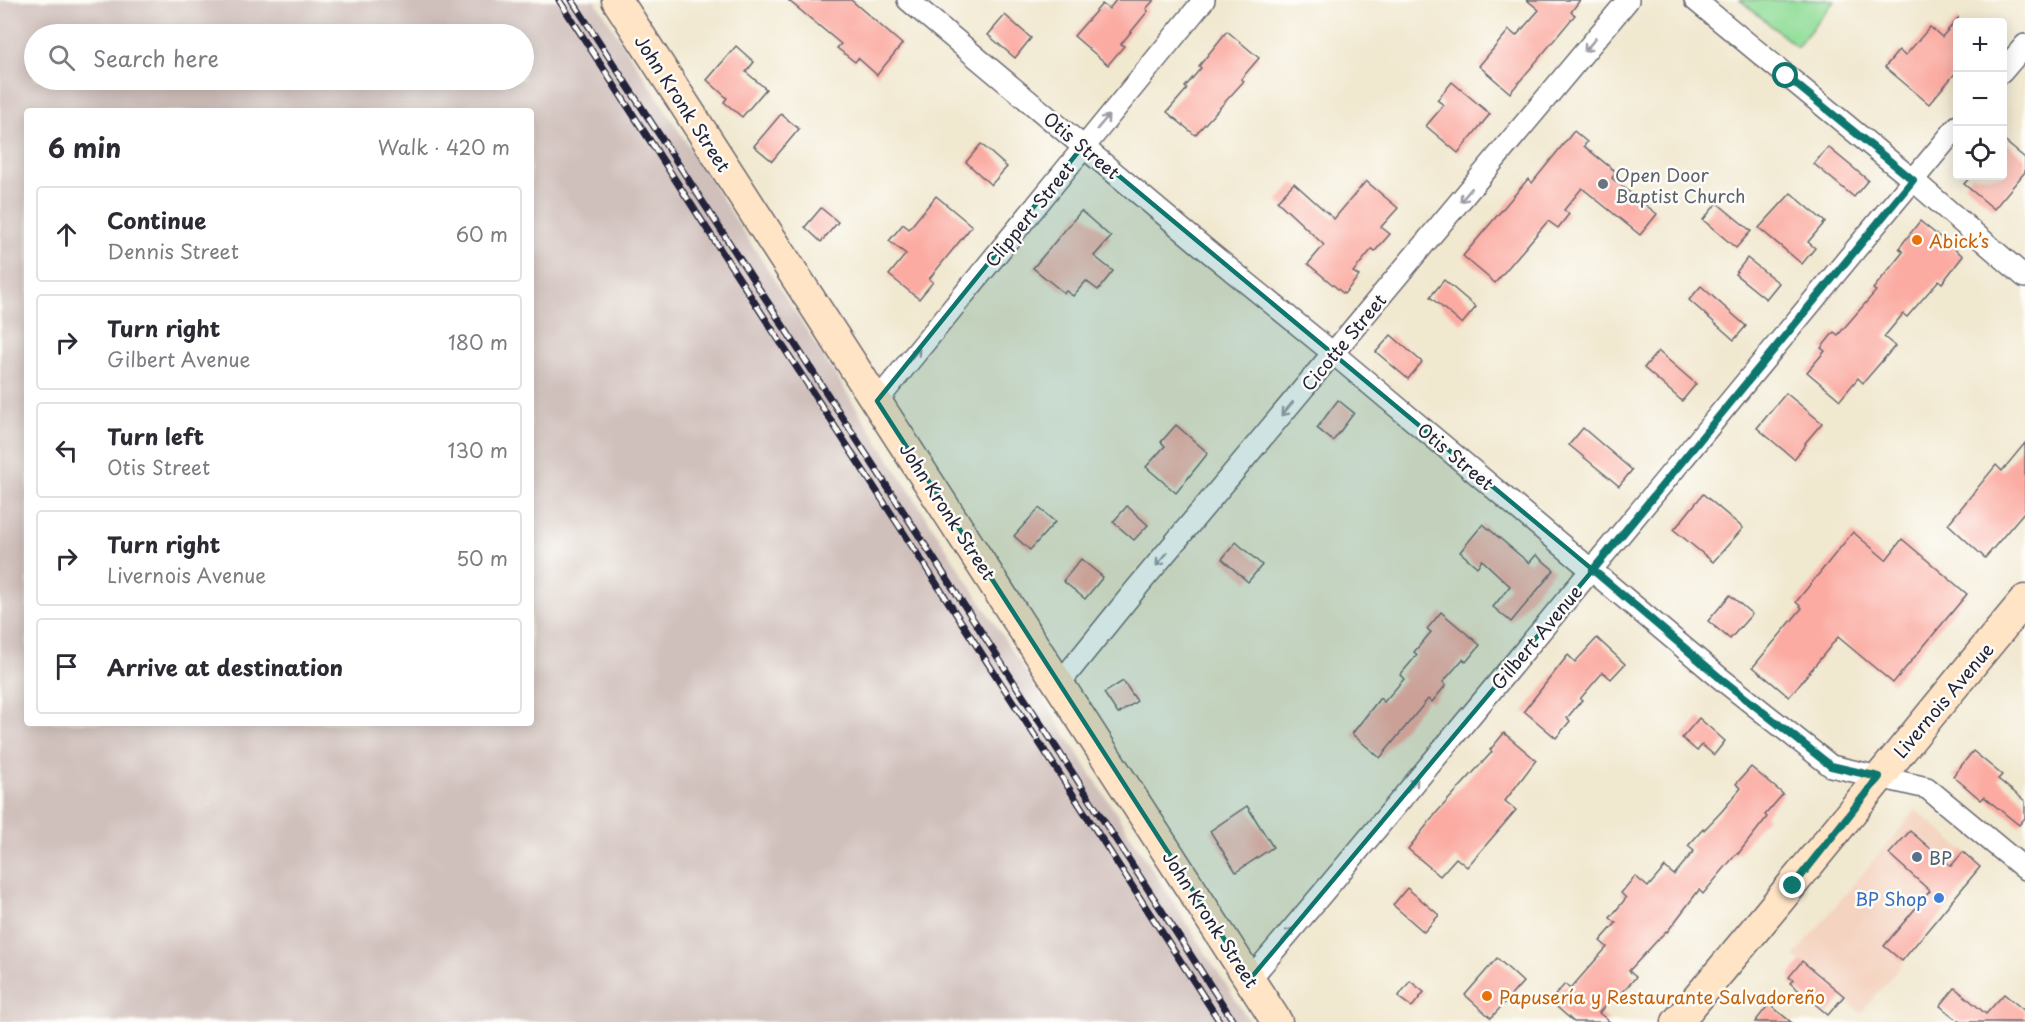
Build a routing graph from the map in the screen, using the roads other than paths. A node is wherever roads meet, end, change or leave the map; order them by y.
1 (617, 0) edge
2 (908, 0) edge
3 (1204, 0) edge
4 (1628, 0) edge
5 (1695, 0) edge
6 (2025, 45) edge
7 (2007, 66) edge
8 (1953, 132) edge
9 (1083, 146) junction
10 (1913, 180) junction
11 (2025, 277) edge
12 (1334, 354) junction
13 (877, 401) junction
14 (1593, 570) junction
15 (2025, 600) edge
16 (1059, 684) junction
17 (1879, 777) junction
18 (2025, 869) edge
19 (1250, 979) junction
20 (1277, 1022) edge
21 (1677, 1022) edge

1 - 13 street, John Kronk Street
2 - 9 street, Otis Street
9 -> 3 street, Clippert Street
4 -> 12 street, Cicotte Street
5 - 10 street
6 - 7 street
8 - 10 street, Gilbert Avenue
9 - 12 street, Otis Street
13 -> 9 street, Clippert Street
10 - 11 street
10 - 14 street, Gilbert Avenue
12 - 14 street, Otis Street
12 -> 16 street, Cicotte Street
13 - 16 street, John Kronk Street
14 - 17 street, Otis Street
19 -> 14 street, Gilbert Avenue
15 - 17 street, Livernois Avenue
16 - 19 street, John Kronk Street
17 - 18 street, Otis Street
17 - 21 street, Livernois Avenue
19 - 20 street, John Kronk Street

